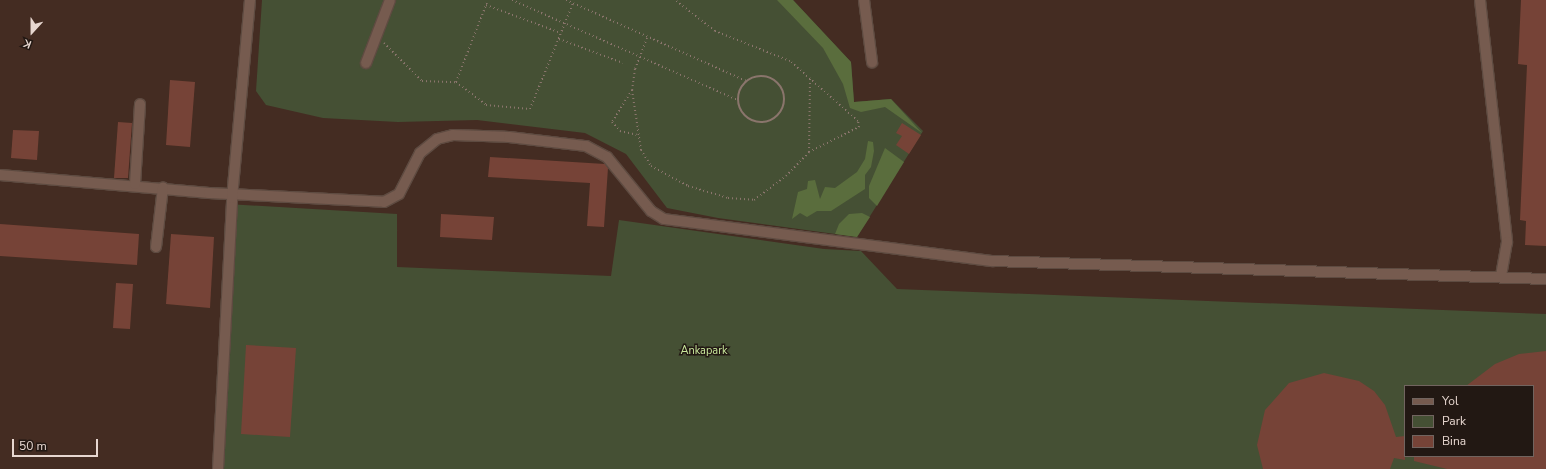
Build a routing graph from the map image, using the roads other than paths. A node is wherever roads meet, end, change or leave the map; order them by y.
1 (250, 0) edge
2 (390, 0) edge
3 (864, 0) edge
4 (1480, 0) edge
5 (872, 62) dead end
6 (366, 63) dead end
7 (140, 104) dead end
8 (0, 175) edge
9 (135, 184) junction
10 (163, 187) junction
11 (232, 191) junction
12 (156, 247) dead end
13 (1501, 276) junction
14 (1546, 279) edge
15 (218, 469) edge

1 - 11 street
2 - 6 street
3 - 5 street
4 - 13 street
7 - 9 street
8 - 9 street
9 - 10 street
10 - 11 street
10 - 12 street
11 - 13 street
11 - 15 street
13 - 14 street

